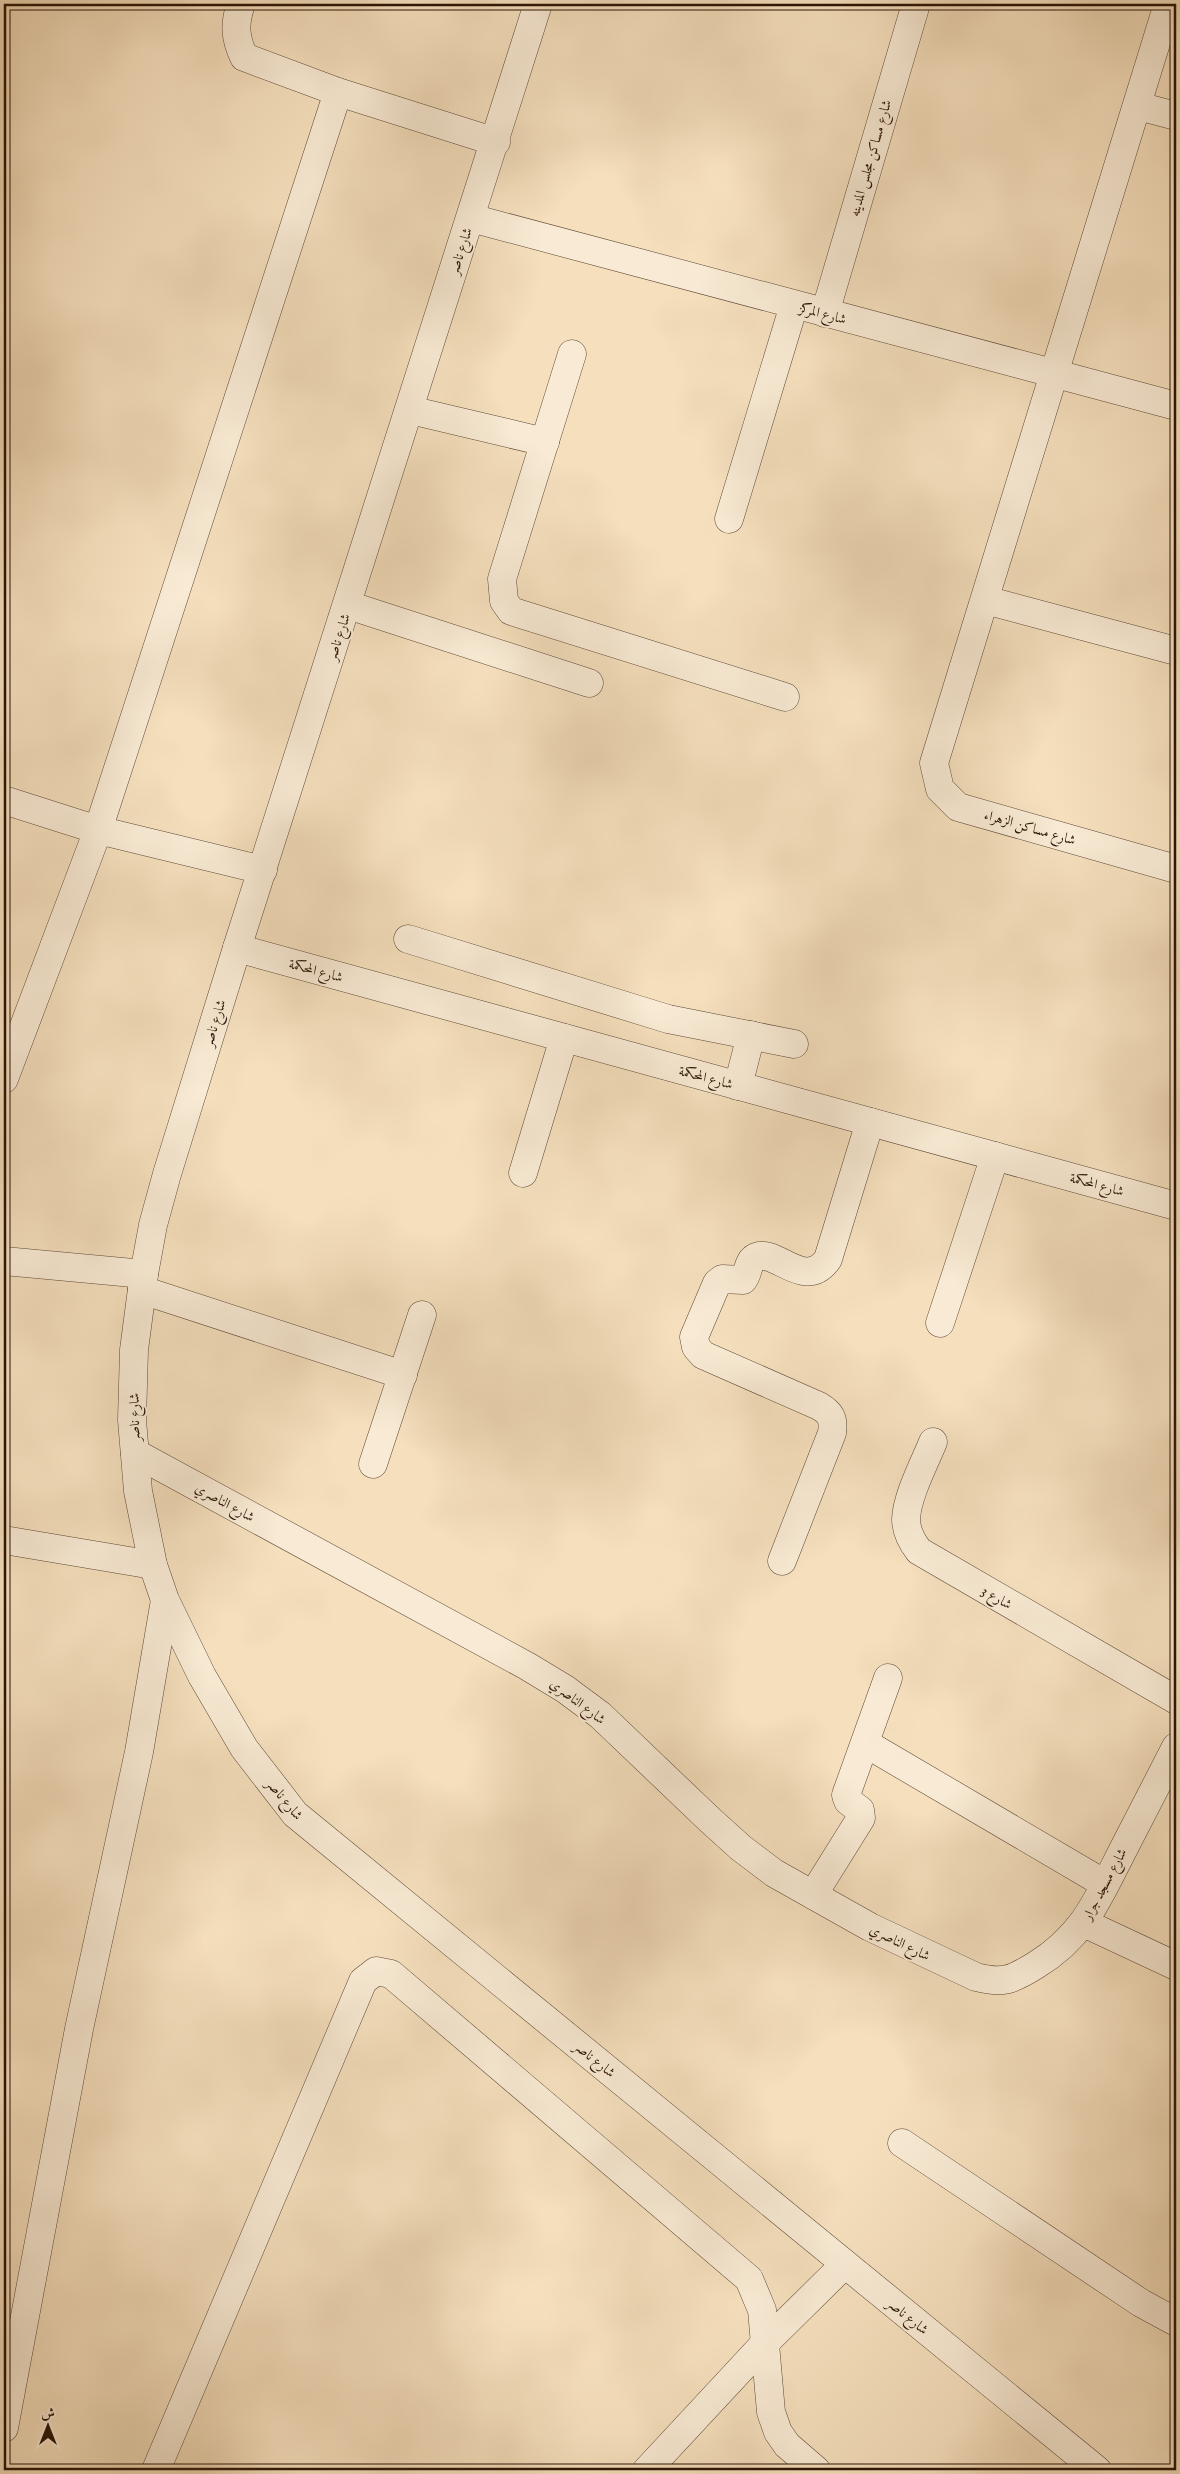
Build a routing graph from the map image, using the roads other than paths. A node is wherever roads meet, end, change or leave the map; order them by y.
1 (241, 4) edge
2 (538, 4) edge
3 (916, 4) edge
4 (1168, 4) edge
5 (338, 92) junction
6 (1138, 106) junction
7 (1176, 116) edge
8 (496, 142) junction
9 (471, 218) junction
10 (794, 305) junction
11 (824, 313) junction
12 (572, 354) dead end
13 (1054, 374) junction
14 (1176, 406) edge
15 (410, 410) junction
16 (545, 442) junction
17 (729, 519) dead end
18 (985, 600) junction
19 (348, 605) junction
20 (1176, 651) edge
21 (589, 683) dead end
22 (785, 697) dead end
23 (4, 800) edge
24 (98, 830) junction
25 (1176, 869) edge
26 (263, 870) junction
27 (408, 939) dead end
28 (237, 948) junction
29 (751, 1035) junction
30 (564, 1038) junction
31 (794, 1044) dead end
32 (4, 1079) edge
33 (738, 1086) junction
34 (870, 1122) junction
35 (994, 1156) junction
36 (523, 1173) dead end
37 (1176, 1206) edge
38 (4, 1261) edge
39 (143, 1282) junction
40 (422, 1315) dead end
41 (940, 1324) dead end
42 (402, 1375) junction
43 (933, 1442) dead end
44 (135, 1453) junction
45 (373, 1464) dead end
46 (4, 1540) edge
47 (782, 1561) dead end
48 (154, 1564) junction
49 (165, 1600) junction
50 (888, 1678) dead end
51 (1176, 1700) edge
52 (865, 1743) junction
53 (1176, 1747) edge
54 (1105, 1884) junction
55 (813, 1895) junction
56 (1084, 1923) junction
57 (1176, 1966) edge
58 (994, 1982) joint
59 (902, 2143) dead end
60 (845, 2264) junction
61 (1176, 2322) edge
62 (766, 2342) junction
63 (4, 2428) edge
64 (156, 2470) edge
65 (647, 2470) edge
66 (816, 2470) edge
67 (1097, 2470) edge

1 - 5 street
2 - 8 street, شارع ناصر
3 - 11 street, شارع مساكن مجلس المدينه
4 - 6 street, شارع مساكن الزهراء
5 - 8 street
5 - 24 street
6 - 7 street
6 - 13 street, شارع مساكن الزهراء
8 - 9 street, شارع ناصر
9 - 10 street, شارع المركز
9 - 15 street, شارع ناصر
10 - 11 street, شارع المركز
10 - 17 street
11 - 13 street, شارع المركز
12 - 16 street
13 - 14 street, شارع المركز
13 - 18 street, شارع مساكن الزهراء
15 - 16 street
15 - 19 street, شارع ناصر
16 - 22 street
18 - 20 street
18 - 25 street, شارع مساكن الزهراء
19 - 21 street
19 - 26 street, شارع ناصر
23 - 24 street
24 - 26 street
24 - 32 street
26 - 28 street, شارع ناصر
27 - 29 street
28 - 30 street, شارع المحكمة
28 - 39 street, شارع ناصر
29 - 31 street
29 - 33 street
30 - 33 street, شارع المحكمة
30 - 36 street
33 - 34 street, شارع المحكمة
34 - 35 street, شارع المحكمة
34 - 47 street
35 - 37 street, شارع المحكمة
35 - 41 street
38 - 39 street
39 - 42 street
39 - 44 street, شارع ناصر
40 - 42 street
42 - 45 street
43 - 51 street, شارع 3
44 - 48 street, شارع ناصر
44 - 55 street, شارع الناصري
46 - 48 street
48 - 49 street, شارع ناصر
49 - 60 street, شارع ناصر
49 - 63 street
50 - 52 street
52 - 54 street
52 - 55 street
53 - 54 street, شارع مسجد جرار
54 - 56 street, شارع مسجد جرار
55 - 58 street, شارع الناصري
56 - 57 street
56 - 58 street, شارع مسجد جرار
59 - 61 street
60 - 62 street
60 - 67 street, شارع ناصر
62 - 64 street
62 - 65 street
62 - 66 street

